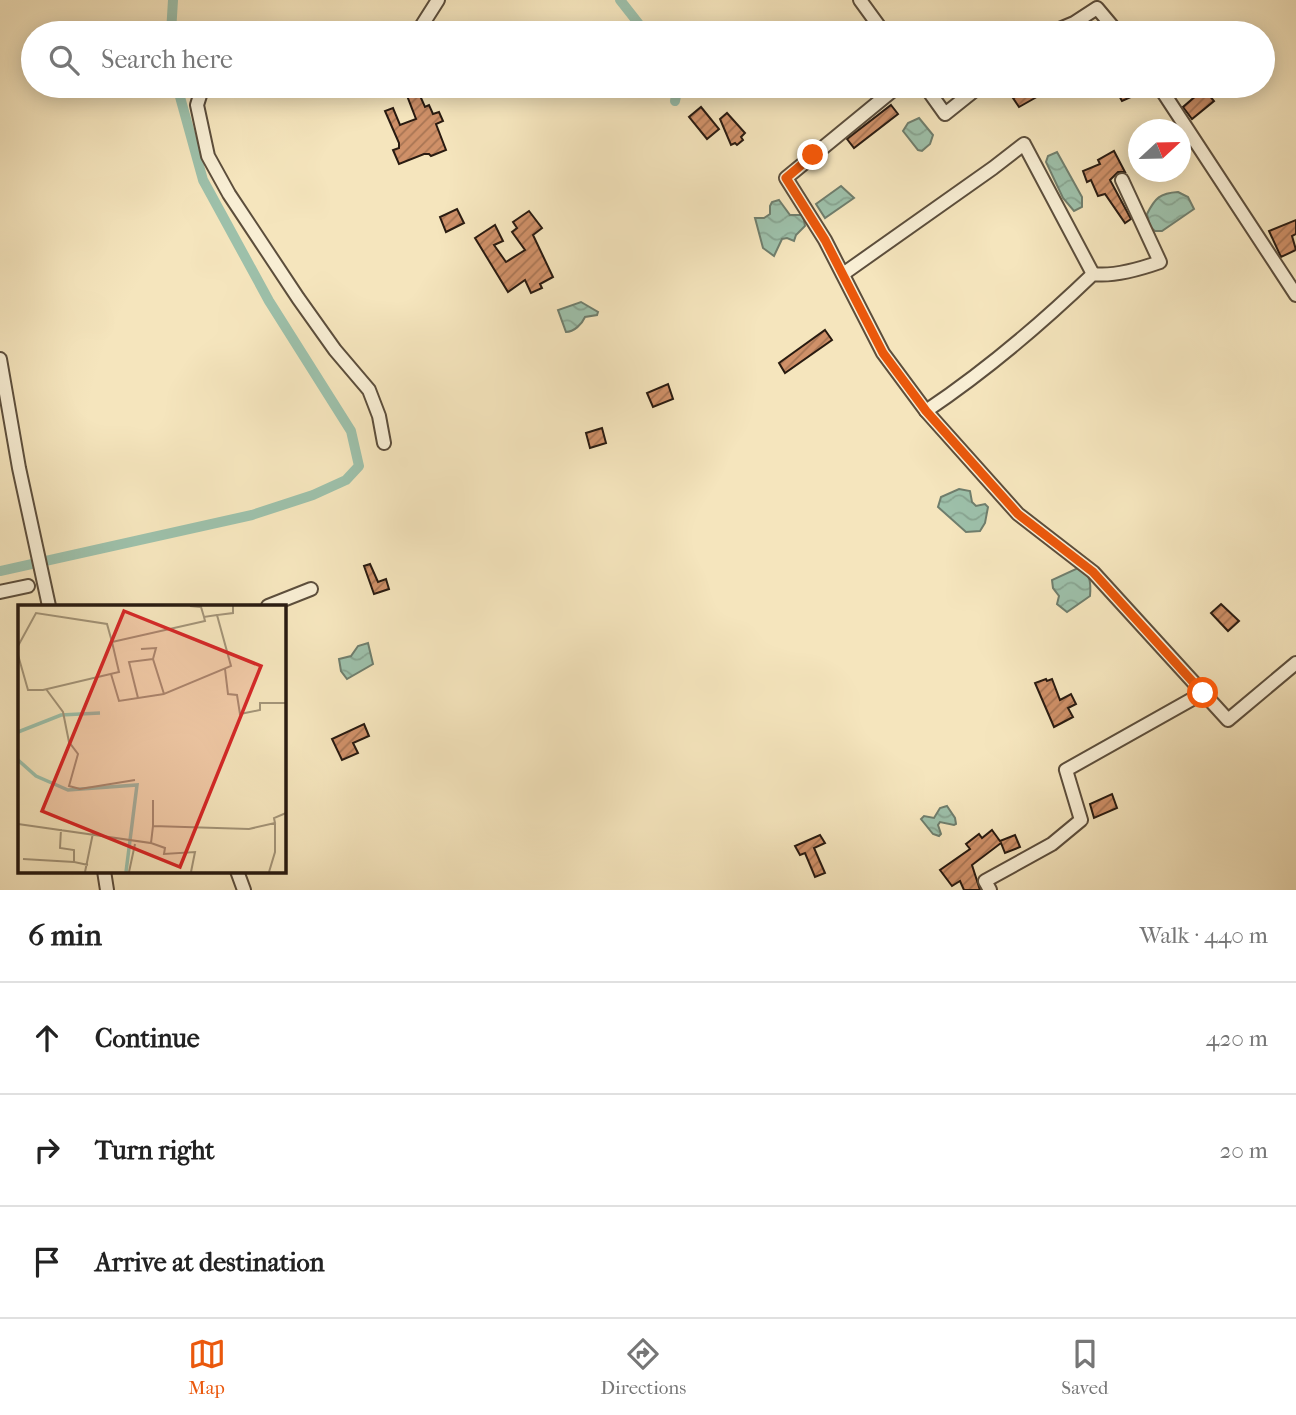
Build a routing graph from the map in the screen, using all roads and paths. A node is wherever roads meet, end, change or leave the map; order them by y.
1 (438, 0) edge
2 (860, 0) edge
3 (1102, 4) edge
4 (425, 21) edge
5 (875, 21) edge
6 (1077, 21) edge
7 (1111, 21) edge
8 (199, 98) edge
9 (883, 98) edge
10 (934, 98) edge
11 (965, 98) edge
12 (1166, 98) edge
13 (1122, 180) dead end
14 (843, 274) junction
15 (1093, 274) junction
16 (1296, 295) edge
17 (0, 359) edge
18 (926, 411) junction
19 (384, 443) dead end
20 (28, 586) dead end
21 (311, 589) dead end
22 (0, 593) edge
23 (48, 605) edge
24 (273, 605) edge
25 (1296, 663) edge
26 (1203, 693) junction
27 (104, 872) edge
28 (237, 872) edge
29 (107, 890) edge
30 (244, 890) edge
31 (990, 890) edge

1 - 4 street
2 - 5 street
3 - 6 street
3 - 7 street
8 - 19 street
9 - 14 street
10 - 11 street
12 - 16 street
13 - 15 street
14 - 15 street
14 - 18 street
15 - 18 street
17 - 23 street
18 - 26 street
20 - 22 street
21 - 24 street
25 - 26 street
26 - 31 street
27 - 29 street
28 - 30 street

